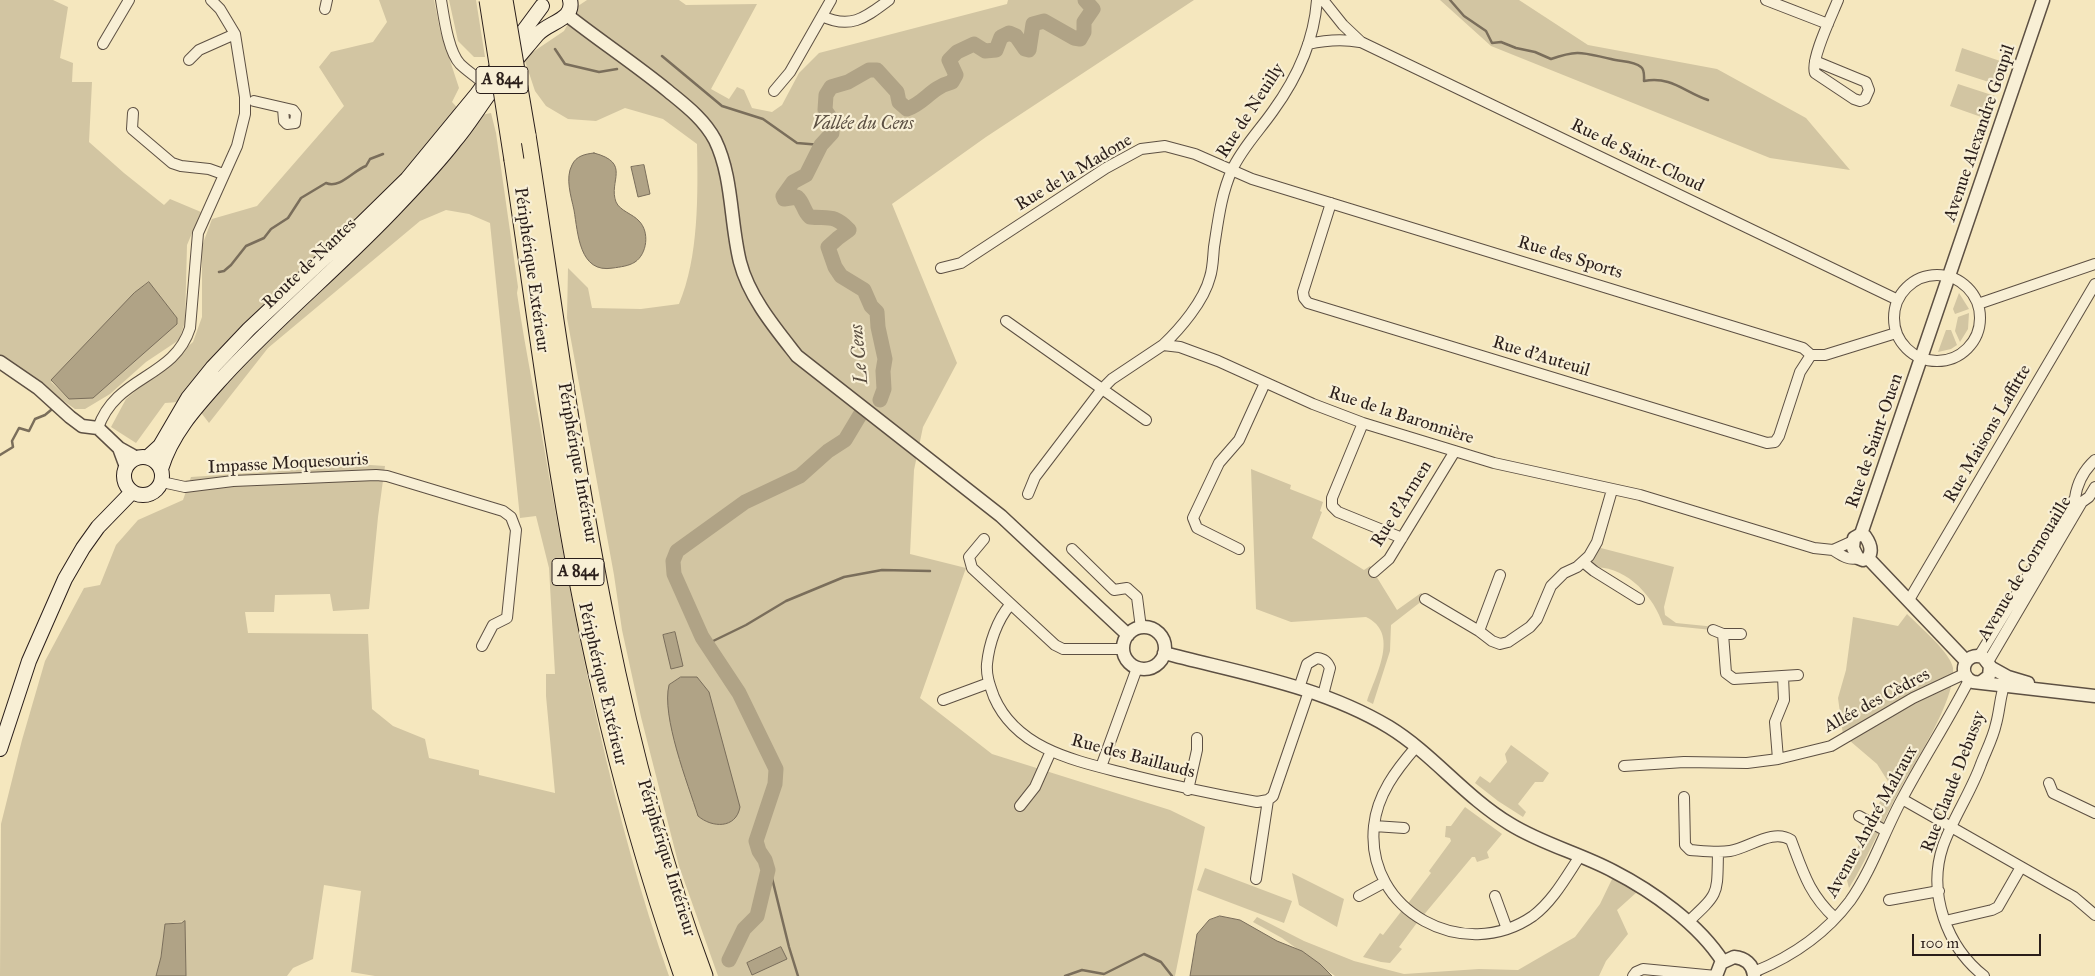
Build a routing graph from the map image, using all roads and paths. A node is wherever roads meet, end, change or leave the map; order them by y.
1 (129, 0) edge
2 (210, 0) edge
3 (441, 0) edge
4 (489, 0) edge
5 (503, 0) edge
6 (570, 0) edge
7 (831, 0) edge
8 (889, 0) edge
9 (1317, 0) edge
10 (1323, 0) edge
11 (1766, 0) edge
12 (1838, 0) edge
13 (2043, 0) edge
14 (542, 3) edge
15 (822, 16) junction
16 (562, 18) junction
17 (1828, 24) junction
18 (235, 34) junction
19 (1361, 42) junction
20 (103, 44) dead end
21 (1308, 44) junction
22 (189, 60) dead end
23 (1815, 61) junction
24 (488, 87) junction
25 (774, 91) dead end
26 (254, 101) dead end
27 (283, 108) dead end
28 (133, 113) dead end
29 (1231, 171) junction
30 (223, 174) junction
31 (1331, 203) junction
32 (2095, 264) edge
33 (941, 268) dead end
34 (1950, 276) junction
35 (2095, 284) edge
36 (1898, 300) junction
37 (1978, 304) junction
38 (1006, 321) dead end
39 (1896, 333) junction
40 (1163, 345) junction
41 (1811, 356) junction
42 (1922, 359) junction
43 (1, 366) edge
44 (1264, 383) junction
45 (1102, 389) junction
46 (1146, 420) dead end
47 (1363, 423) junction
48 (98, 428) junction
49 (119, 448) junction
50 (1455, 451) junction
51 (142, 458) junction
52 (2095, 460) edge
53 (126, 467) junction
54 (162, 475) junction
55 (2080, 482) junction
56 (2094, 489) edge
57 (1612, 490) junction
58 (132, 492) junction
59 (1028, 494) dead end
60 (1402, 538) junction
61 (1857, 538) junction
62 (984, 539) dead end
63 (1072, 549) dead end
64 (1239, 549) dead end
65 (1832, 550) junction
66 (1863, 558) junction
67 (1583, 562) junction
68 (1374, 572) dead end
69 (1500, 574) dead end
70 (1425, 599) dead end
71 (1639, 599) dead end
72 (1909, 600) junction
73 (1010, 605) junction
74 (1141, 628) junction
75 (1713, 630) dead end
76 (1479, 631) junction
77 (1724, 634) junction
78 (1740, 634) dead end
79 (1128, 635) junction
80 (482, 646) dead end
81 (1123, 649) junction
82 (1164, 653) junction
83 (1966, 661) junction
84 (1986, 662) junction
85 (1137, 668) junction
86 (1798, 675) dead end
87 (1782, 676) junction
88 (1971, 679) junction
89 (2006, 682) junction
90 (989, 683) junction
91 (1304, 689) junction
92 (1323, 695) junction
93 (2095, 696) edge
94 (943, 700) dead end
95 (1197, 738) dead end
96 (1416, 747) junction
97 (0, 749) edge
98 (1051, 751) junction
99 (1778, 759) junction
100 (1624, 766) dead end
101 (1101, 767) junction
102 (2049, 783) dead end
103 (1188, 790) junction
104 (1684, 797) dead end
105 (1902, 799) junction
106 (1268, 800) junction
107 (1020, 806) dead end
108 (2095, 812) edge
109 (1859, 816) dead end
110 (1374, 826) junction
111 (1404, 828) dead end
112 (1952, 828) junction
113 (1886, 831) junction
114 (1718, 852) junction
115 (1580, 856) junction
116 (2021, 867) junction
117 (1256, 879) dead end
118 (1385, 882) junction
119 (1939, 891) junction
120 (1359, 896) dead end
121 (1495, 896) dead end
122 (1889, 900) dead end
123 (2095, 915) edge
124 (1834, 918) junction
125 (1945, 921) junction
126 (1688, 922) junction
127 (1508, 928) junction
128 (1722, 962) junction
129 (1974, 967) junction
130 (1754, 974) edge
131 (684, 976) edge
132 (703, 976) edge
133 (1633, 976) edge
134 (1716, 976) edge
135 (1967, 976) edge
136 (1984, 976) edge

1 - 20 street
2 - 18 street
3 - 24 street
4 - 131 highway, Périphérique Extérieur / A 844, bridge
5 - 132 highway, Périphérique Intérieur / A 844, bridge
6 - 16 main road
7 - 15 street
8 - 15 street
9 - 21 street, Rue de Neuilly
10 - 19 street, Rue de Saint-Cloud
11 - 17 street
12 - 17 street
13 - 34 street, Avenue Alexandre Goupil
14 - 16 main road
14 - 24 main road, Route de Nantes
15 - 25 street
16 - 24 main road, Route de Nantes
16 - 79 street
17 - 23 street
18 - 22 street
18 - 30 street
19 - 21 street, Rue de Saint-Cloud
19 - 36 street, Rue de Saint-Cloud
21 - 29 street, Rue de Neuilly
23 - 23 street
24 - 51 main road, Route de Nantes
24 - 54 main road, Route de Nantes
26 - 27 street
28 - 30 street
29 - 31 street, Rue des Sports
29 - 33 street, Rue de la Madone
29 - 40 street, Rue de Neuilly
30 - 48 street
31 - 41 street, Rue des Sports
31 - 41 street, Rue d'Auteuil
32 - 37 street
34 - 36 street
34 - 37 street
34 - 42 street, Avenue Alexandre Goupil
35 - 72 street, Rue Maisons Laffitte
36 - 39 street
37 - 42 street
38 - 45 street
39 - 41 street
39 - 42 street
40 - 44 street, Rue de la Baronnière
40 - 45 street
42 - 61 street, Rue de Saint-Ouen
43 - 48 street
44 - 47 street, Rue de la Baronnière
44 - 64 street
45 - 46 street
45 - 59 street
47 - 50 street, Rue de la Baronnière
47 - 60 street
48 - 49 street
49 - 51 street
49 - 53 street
50 - 57 street, Rue de la Baronnière
50 - 60 street, Rue d'Armen
51 - 53 main road
51 - 54 main road
52 - 55 street, Avenue de Cornouaille
53 - 58 main road
54 - 58 main road
54 - 80 street, Impasse Moquesouris
55 - 56 street, Avenue de Cornouaille
55 - 84 street, Avenue de Cornouaille
56 - 84 street, Avenue de Cornouaille
57 - 65 street, Rue de la Baronnière
57 - 67 street
58 - 97 main road
60 - 68 street, Rue d'Armen
61 - 65 street
61 - 66 street
62 - 73 street
63 - 74 street
65 - 66 street, Rue de la Baronnière
66 - 72 street
67 - 71 street
67 - 76 street
69 - 76 street
70 - 76 street
72 - 83 street
73 - 81 street
73 - 90 street, Rue des Baillauds
74 - 79 street
74 - 82 street
75 - 77 street
77 - 78 street
77 - 87 street
79 - 81 street
81 - 85 street
82 - 85 street
82 - 91 street
83 - 84 street
83 - 88 street
84 - 88 street
84 - 89 street
85 - 101 street
86 - 87 street
87 - 99 street
88 - 89 street
88 - 99 street, Allée des Cèdres
88 - 105 street, Avenue André Malraux
89 - 93 street
89 - 112 street, Rue Claude Debussy
90 - 94 street
90 - 98 street, Rue des Baillauds
91 - 92 street
91 - 92 street
91 - 106 street
92 - 96 street
95 - 103 street
96 - 110 street
96 - 115 street
98 - 101 street, Rue des Baillauds
98 - 107 street
99 - 100 street, Allée des Cèdres
101 - 103 street, Rue des Baillauds
102 - 108 street
103 - 106 street, Rue des Baillauds
104 - 114 street
105 - 112 street
105 - 113 street, Avenue André Malraux
106 - 117 street
109 - 113 street
110 - 111 street
110 - 118 street
112 - 116 street
112 - 119 street, Rue Claude Debussy
113 - 124 street, Avenue André Malraux
114 - 124 street
114 - 126 street
115 - 126 street
115 - 127 street
116 - 123 street
116 - 125 street
118 - 120 street
118 - 127 street
119 - 122 street
119 - 125 street, Rue Claude Debussy
121 - 127 street
124 - 130 street, Avenue André Malraux
125 - 129 street, Rue Claude Debussy
126 - 128 street
128 - 130 street
128 - 134 street
129 - 135 street
129 - 136 street, Rue Claude Debussy
133 - 134 street

